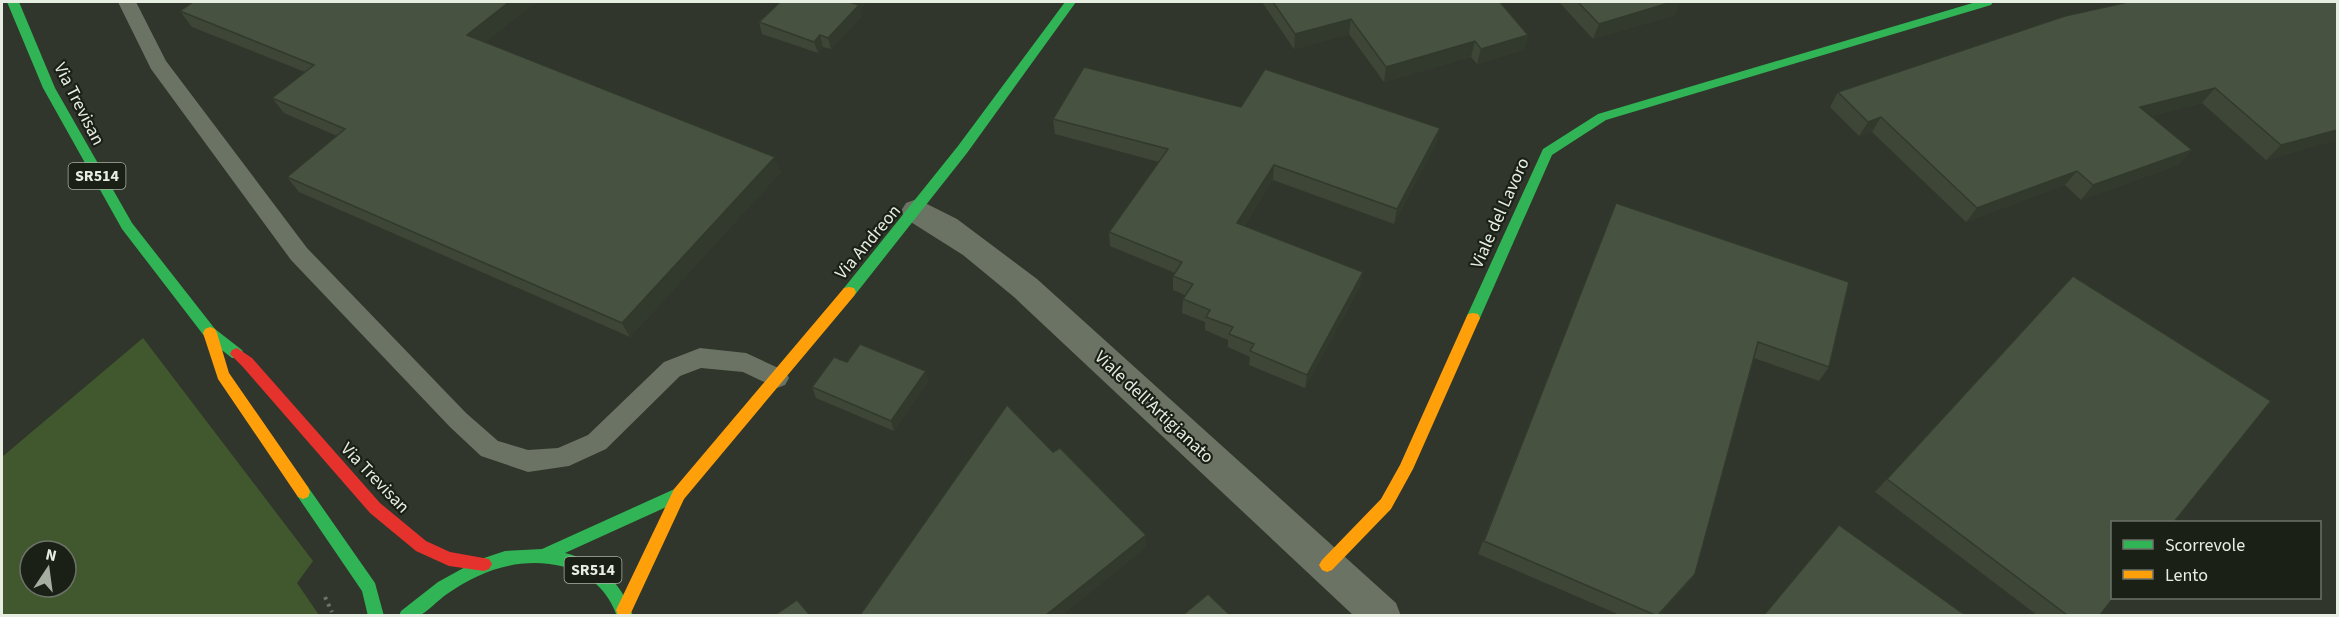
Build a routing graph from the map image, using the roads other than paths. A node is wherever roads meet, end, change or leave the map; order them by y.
1 (13, 2) edge
2 (127, 2) edge
3 (1070, 2) edge
4 (1987, 2) edge
5 (917, 211) junction
6 (210, 333) junction
7 (777, 378) junction
8 (679, 494) junction
9 (544, 555) junction
10 (484, 564) junction
11 (1327, 565) junction
12 (624, 613) edge
13 (376, 615) edge
14 (407, 615) edge
15 (1382, 615) edge

1 - 6 main road, Via Trevisan / SR514
2 - 7 lane
3 - 5 main road, Via Andreon
4 - 11 main road, Viale del Lavoro
5 - 7 main road, Via Andreon
5 - 11 street, Viale dell'Artigianato
6 - 10 main road, Via Trevisan / SR514
6 - 13 main road, Via Trevisan / SR514
7 - 8 main road, Via Andreon
8 - 9 main road, Via Andreon
8 - 12 main road, Via Andreon
9 - 10 main road, SR514
9 - 12 main road, SR514
10 - 14 main road, SR514
11 - 15 street, Viale dell'Artigianato

